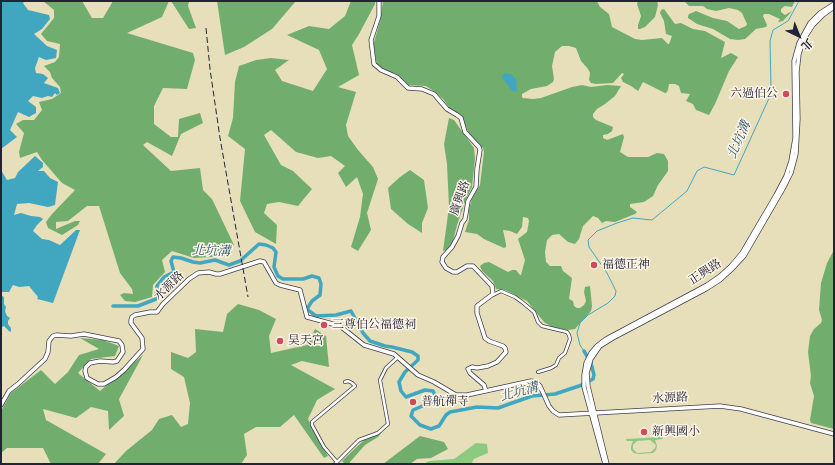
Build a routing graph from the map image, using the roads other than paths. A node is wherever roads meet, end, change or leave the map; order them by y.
1 (379, 1) edge
2 (834, 4) edge
3 (834, 7) edge
4 (491, 296) junction
5 (398, 356) junction
6 (590, 359) junction
7 (538, 372) dead end
8 (586, 380) junction
9 (345, 382) dead end
10 (486, 391) junction
11 (1, 405) edge
12 (592, 413) junction
13 (834, 434) edge
14 (336, 463) edge
15 (606, 464) edge

1 - 4 street, 廣興路
2 - 6 street, 正興路
3 - 6 street, 正興路
4 - 7 street
4 - 10 street
5 - 10 street, 水源路
5 - 11 street, 水源路
5 - 14 street
6 - 8 street, 正興路
6 - 8 street, 正興路
8 - 12 street, 正興路
9 - 14 street
10 - 12 street, 水源路
12 - 13 street, 水源路
12 - 15 street, 正興路

